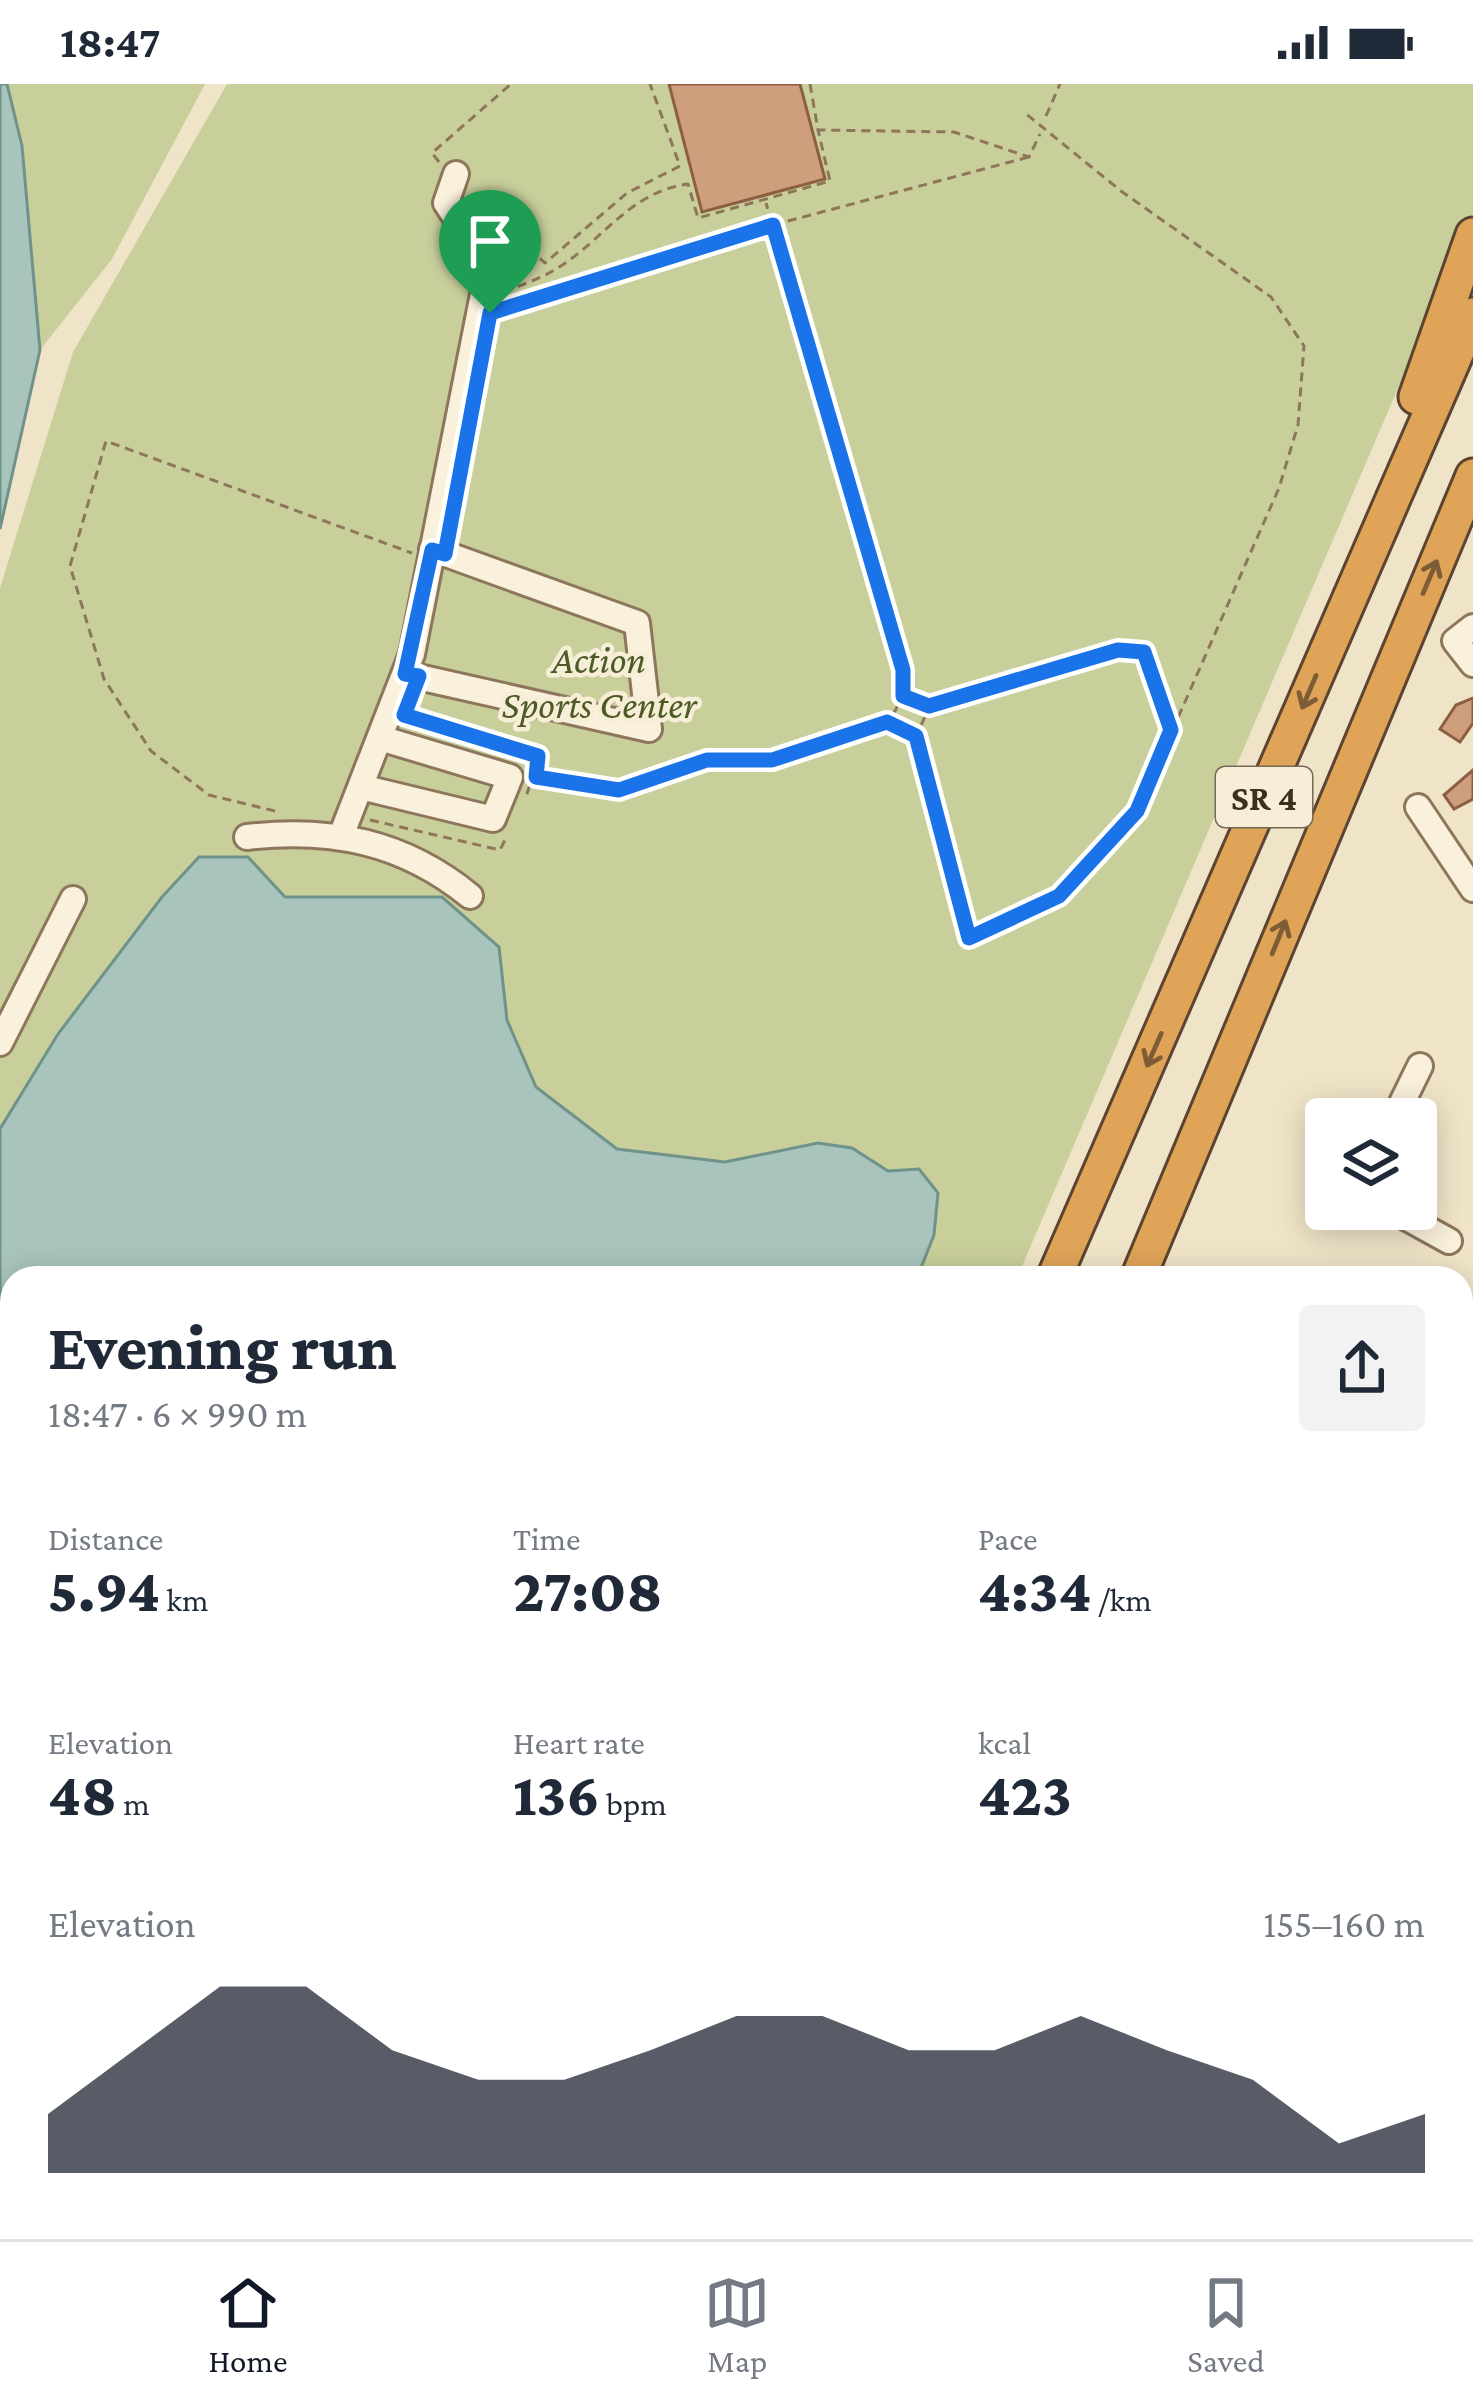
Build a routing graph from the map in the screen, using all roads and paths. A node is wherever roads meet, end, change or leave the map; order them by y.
1 (511, 84) edge
2 (650, 84) edge
3 (810, 84) edge
4 (1060, 84) edge
5 (1025, 113) dead end
6 (1046, 116) dead end
7 (818, 130) junction
8 (1040, 134) dead end
9 (1030, 157) junction
10 (455, 178) junction
11 (766, 201) junction
12 (773, 225) junction
13 (1473, 235) edge
14 (492, 297) dead end
15 (490, 313) dead end
16 (1473, 315) edge
17 (1473, 476) edge
18 (426, 553) junction
19 (1464, 634) edge
20 (1328, 649) junction
21 (1473, 664) edge
22 (405, 674) junction
23 (903, 696) junction
24 (929, 706) junction
25 (404, 715) dead end
26 (887, 722) junction
27 (1171, 730) junction
28 (916, 736) junction
29 (380, 738) junction
30 (361, 787) junction
31 (1418, 807) dead end
32 (290, 815) dead end
33 (341, 836) junction
34 (247, 837) dead end
35 (1473, 889) edge
36 (470, 896) dead end
37 (73, 898) dead end
38 (0, 1043) edge
39 (1420, 1066) dead end
40 (1404, 1098) edge
41 (1429, 1230) edge
42 (1449, 1241) dead end
43 (1059, 1266) edge
44 (1143, 1266) edge

1 - 10 path
2 - 10 path
3 - 7 path
4 - 6 path
5 - 27 path
7 - 9 path
7 - 11 path
8 - 9 path
9 - 12 path
10 - 18 street
11 - 12 path
11 - 14 path
12 - 15 path
12 - 23 path
13 - 20 highway
16 - 20 highway, SR 4
44 -> 17 highway, SR 4
18 - 22 street
18 - 22 street
18 - 32 path
19 - 21 street
20 -> 43 highway, SR 4
22 - 29 street
23 - 24 path
23 - 26 path
24 - 27 path
24 - 28 path
25 - 26 path
26 - 28 path
27 - 28 path
29 - 30 street
29 - 30 street
30 - 33 street
31 - 35 street
33 - 34 street
33 - 36 street
37 - 38 street
39 - 40 street
41 - 42 street

